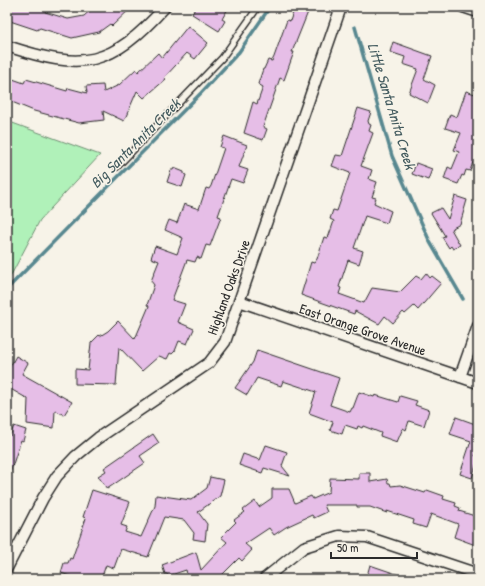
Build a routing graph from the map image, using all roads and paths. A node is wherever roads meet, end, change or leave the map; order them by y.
1 (165, 7) edge
2 (258, 7) edge
3 (341, 7) edge
4 (463, 7) edge
5 (478, 12) edge
6 (7, 46) edge
7 (117, 167) dead end
8 (239, 301) junction
9 (478, 326) edge
10 (460, 377) junction
11 (478, 383) edge
12 (7, 568) edge
13 (478, 574) edge
14 (264, 579) edge

1 - 6 street
2 - 7 lane
3 - 8 street, Highland Oaks Drive
4 - 5 street
8 - 10 street, East Orange Grove Avenue
8 - 12 street, Highland Oaks Drive
9 - 10 street
10 - 11 street, East Orange Grove Avenue
13 - 14 street

